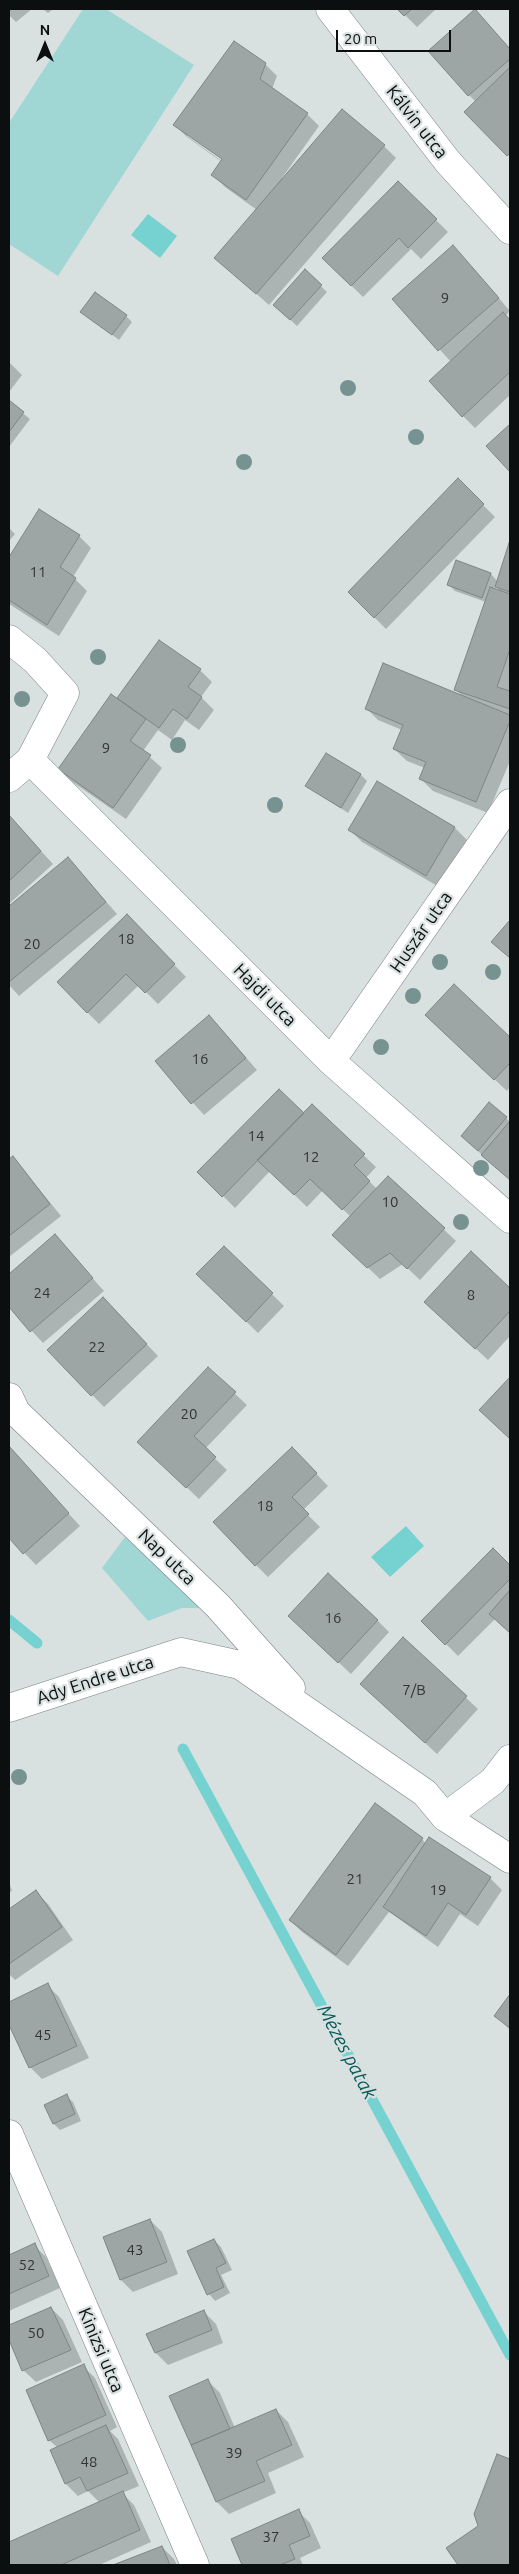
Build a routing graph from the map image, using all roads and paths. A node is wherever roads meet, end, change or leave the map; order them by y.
1 (330, 9) edge
2 (510, 230) edge
3 (9, 639) edge
4 (30, 760) junction
5 (9, 778) edge
6 (510, 803) edge
7 (331, 1061) junction
8 (510, 1219) edge
9 (9, 1398) edge
10 (181, 1652) joint
11 (9, 1708) edge
12 (320, 1721) junction
13 (510, 1759) edge
14 (446, 1817) junction
15 (510, 1860) edge
16 (9, 2134) edge
17 (195, 2565) edge

1 - 2 street, Kálvin utca
3 - 4 street
4 - 5 street
4 - 7 street, Hajdi utca
6 - 7 street, Huszár utca
7 - 8 street, Hajdi utca
9 - 12 street, Nap utca
10 - 11 street, Ady Endre utca
10 - 12 street, Nap utca
12 - 14 street, Nap utca
13 - 14 street
14 - 15 street, Nap utca
16 - 17 street, Kinizsi utca

